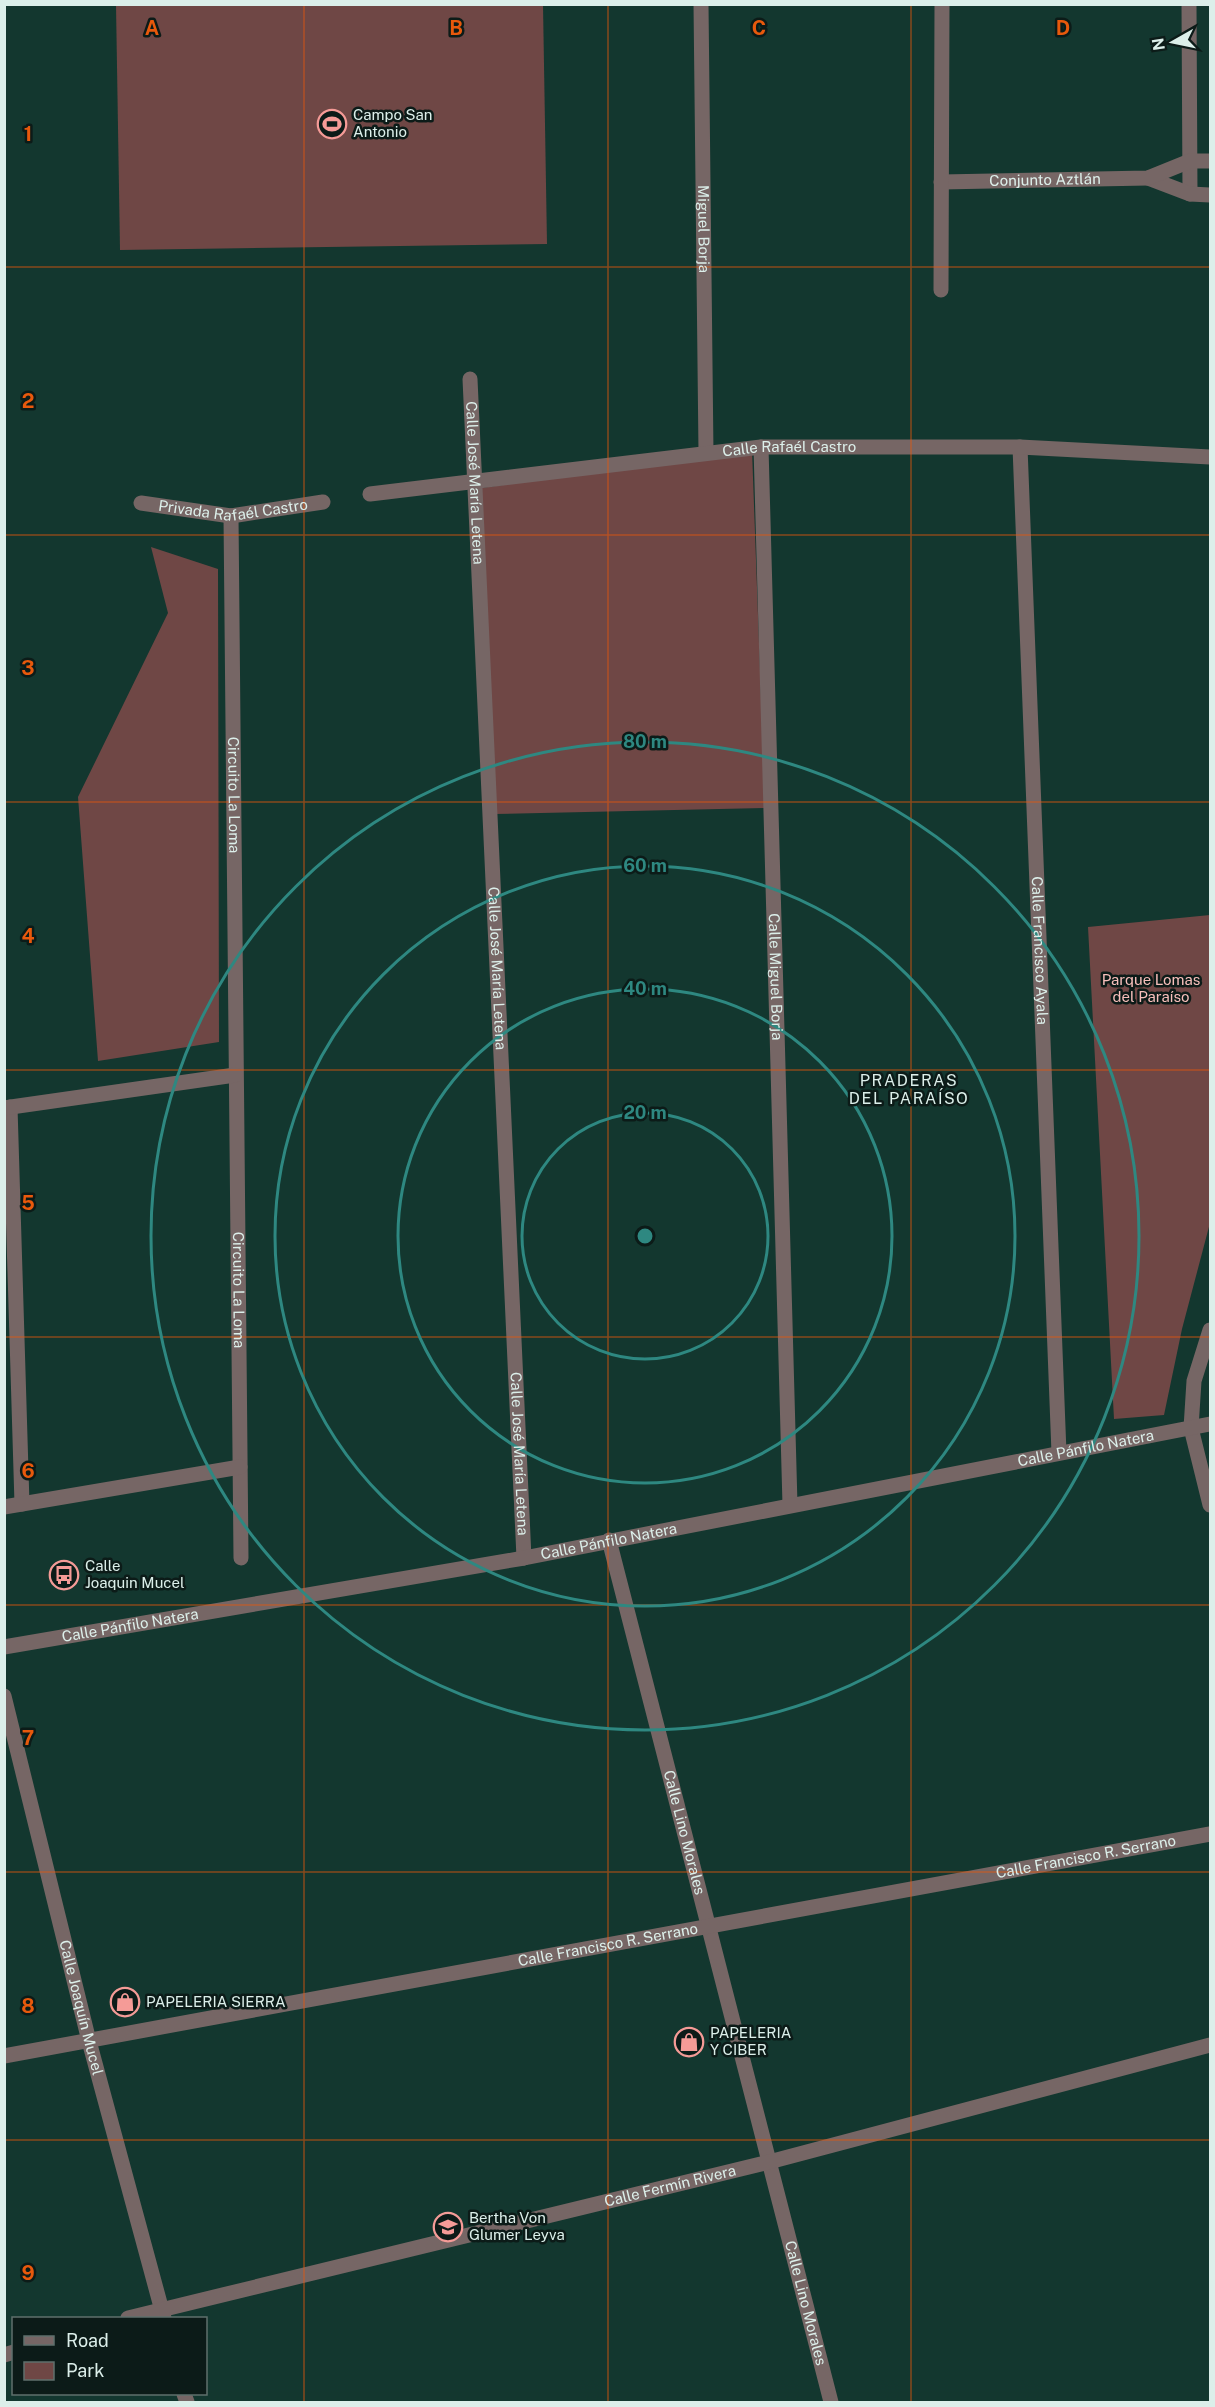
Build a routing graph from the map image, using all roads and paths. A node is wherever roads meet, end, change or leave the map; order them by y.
1 (701, 4) edge
2 (942, 4) edge
3 (1189, 4) edge
4 (1190, 161) junction
5 (1210, 161) edge
6 (1148, 178) junction
7 (941, 182) junction
8 (1190, 195) junction
9 (1210, 195) edge
10 (941, 290) dead end
11 (470, 379) dead end
12 (761, 447) junction
13 (1020, 447) junction
14 (706, 453) junction
15 (1210, 457) edge
16 (476, 483) junction
17 (370, 494) dead end
18 (323, 502) dead end
19 (141, 503) dead end
20 (231, 516) junction
21 (236, 1075) junction
22 (7, 1108) edge
23 (1210, 1330) edge
24 (1210, 1424) edge
25 (1191, 1428) junction
26 (1059, 1454) junction
27 (240, 1467) junction
28 (22, 1504) junction
29 (790, 1505) junction
30 (1210, 1505) edge
31 (4, 1507) edge
32 (609, 1540) junction
33 (241, 1558) dead end
34 (524, 1558) junction
35 (4, 1647) edge
36 (4, 1696) edge
37 (1210, 1834) edge
38 (708, 1926) junction
39 (89, 2040) junction
40 (1210, 2045) edge
41 (4, 2056) edge
42 (769, 2162) junction
43 (163, 2314) edge
44 (142, 2317) edge
45 (831, 2403) edge

1 - 14 street, Miguel Borja
2 - 7 street
3 - 4 street
4 - 5 street, Conjunto Aztlán
4 - 6 street, Conjunto Aztlán
4 - 8 street
6 - 7 street, Conjunto Aztlán
6 - 8 street, Conjunto Aztlán
7 - 10 street
8 - 9 street, Conjunto Aztlán
11 - 16 street, Calle José María Letena
12 - 13 street, Calle Rafaél Castro
12 - 14 street, Calle Rafaél Castro
12 - 29 street, Calle Miguel Borja
13 - 15 street, Calle Rafaél Castro
13 - 26 street, Calle Francisco Ayala
14 - 16 street, Calle Rafaél Castro
16 - 17 street, Calle Rafaél Castro
16 - 34 street, Calle José María Letena
18 - 20 street, Privada Rafaél Castro
19 - 20 street, Privada Rafaél Castro
20 - 21 street, Circuito La Loma
21 - 22 street
21 - 27 street, Circuito La Loma
22 - 28 street
23 - 25 street
24 - 25 street, Calle Pánfilo Natera
25 - 26 street, Calle Pánfilo Natera
25 - 30 street
26 - 29 street, Calle Pánfilo Natera
27 - 28 street
27 - 33 street, Circuito La Loma
28 - 31 street
29 - 32 street, Calle Pánfilo Natera
32 - 34 street, Calle Pánfilo Natera
32 - 38 street, Calle Lino Morales
34 - 35 street, Calle Pánfilo Natera
36 - 39 street, Calle Joaquín Mucel
37 - 38 street, Calle Francisco R. Serrano
38 - 39 street, Calle Francisco R. Serrano
38 - 42 street, Calle Lino Morales
39 - 41 street, Calle Francisco R. Serrano
39 - 43 street, Calle Joaquín Mucel
40 - 42 street, Calle Fermín Rivera
42 - 43 street, Calle Fermín Rivera
42 - 45 street, Calle Lino Morales
43 - 44 street, Calle Fermín Rivera

